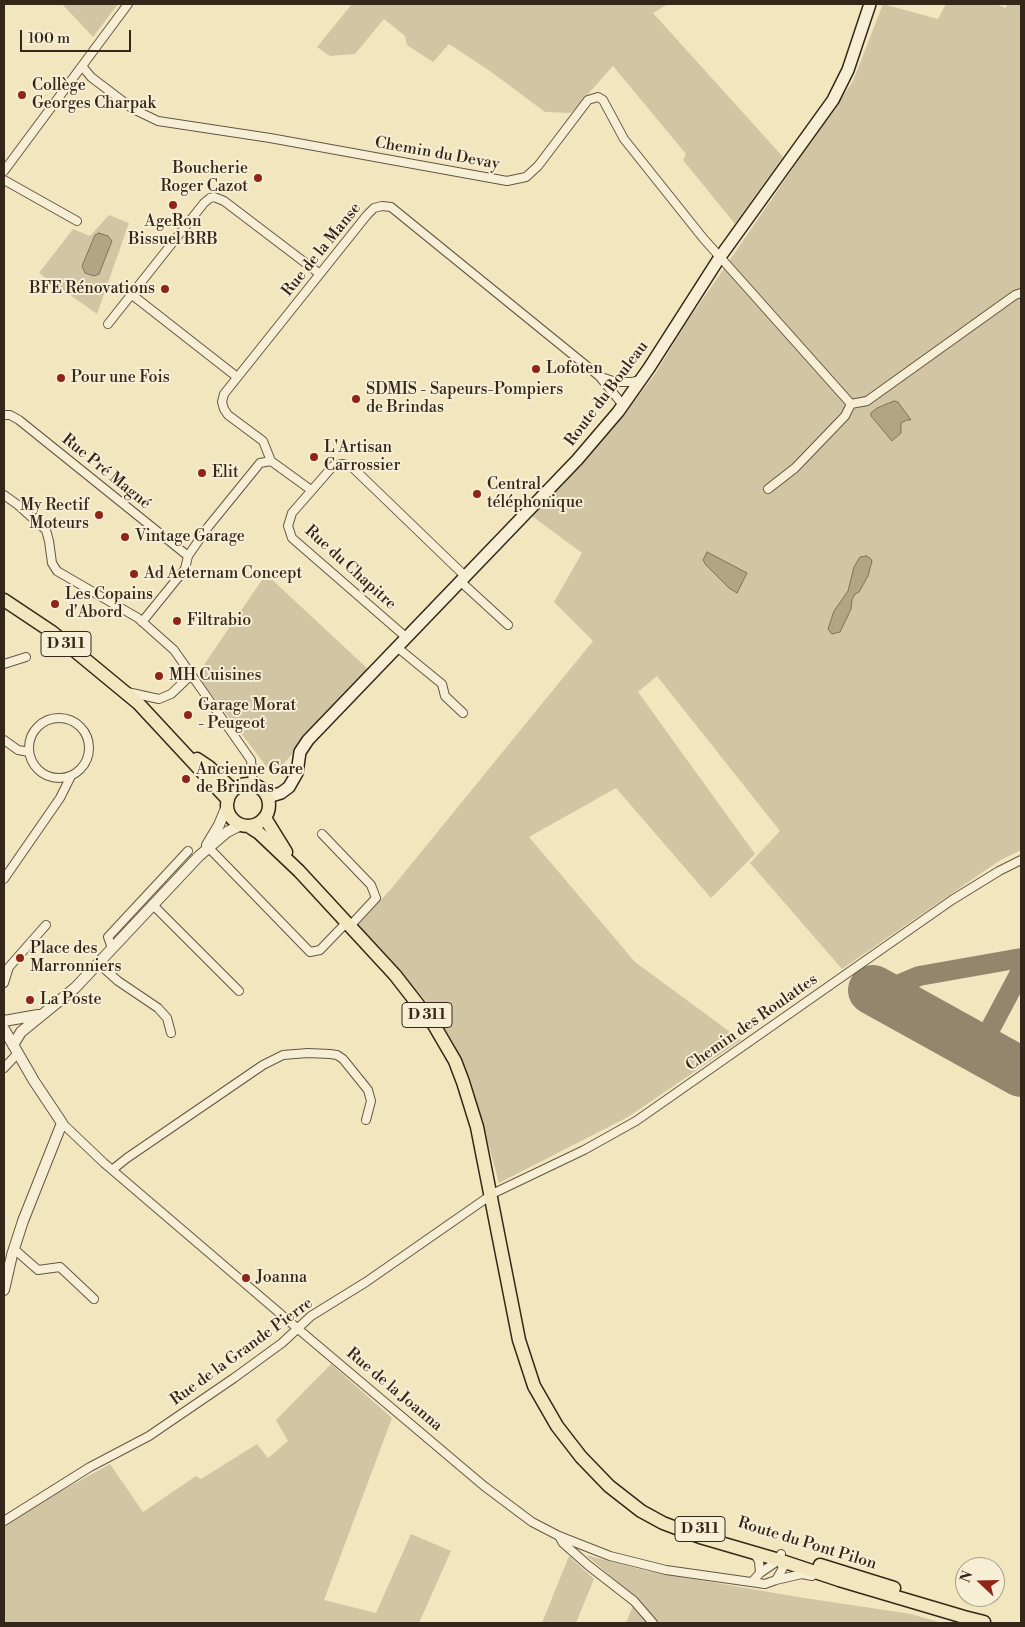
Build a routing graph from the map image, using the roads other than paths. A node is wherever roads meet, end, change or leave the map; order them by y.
1 (128, 4) edge
2 (870, 4) edge
3 (82, 66) junction
4 (4, 171) edge
5 (4, 180) edge
6 (76, 221) dead end
7 (720, 257) junction
8 (320, 274) junction
9 (131, 294) junction
10 (1021, 294) edge
11 (108, 324) dead end
12 (599, 376) junction
13 (237, 377) junction
14 (640, 380) junction
15 (852, 404) junction
16 (623, 405) junction
17 (4, 415) edge
18 (271, 461) junction
19 (768, 488) dead end
20 (310, 490) junction
21 (4, 495) edge
22 (188, 556) junction
23 (464, 579) junction
24 (4, 600) edge
25 (142, 622) junction
26 (508, 624) dead end
27 (407, 638) junction
28 (398, 648) junction
29 (26, 657) dead end
30 (5, 662) edge
31 (191, 675) junction
32 (126, 692) junction
33 (463, 713) dead end
34 (4, 740) edge
35 (29, 752) junction
36 (71, 776) junction
37 (253, 784) junction
38 (268, 797) junction
39 (229, 799) junction
40 (265, 818) junction
41 (245, 826) junction
42 (322, 834) dead end
43 (208, 848) junction
44 (188, 850) dead end
45 (199, 856) junction
46 (1021, 860) edge
47 (299, 871) junction
48 (4, 879) edge
49 (153, 905) junction
50 (348, 924) junction
51 (46, 925) dead end
52 (112, 948) junction
53 (98, 963) junction
54 (4, 983) edge
55 (239, 991) dead end
56 (41, 1014) junction
57 (4, 1021) edge
58 (27, 1026) junction
59 (4, 1030) edge
60 (171, 1033) dead end
61 (16, 1049) junction
62 (4, 1068) edge
63 (366, 1120) dead end
64 (62, 1123) junction
65 (112, 1170) junction
66 (491, 1195) junction
67 (14, 1249) junction
68 (4, 1290) edge
69 (94, 1299) dead end
70 (297, 1328) junction
71 (622, 1496) junction
72 (4, 1521) edge
73 (559, 1536) junction
74 (754, 1554) junction
75 (780, 1557) junction
76 (760, 1573) junction
77 (776, 1580) junction
78 (839, 1580) junction
79 (752, 1582) junction
80 (986, 1622) edge
81 (654, 1623) edge

1 - 3 street
2 - 7 main road, Route du Bouleau
3 - 4 street
3 - 7 street, Chemin du Devay
5 - 6 street
7 - 14 main road, Route du Bouleau
7 - 15 street
8 - 9 street
8 - 12 street, Rue de la Manse
8 - 13 street, Rue de la Manse
9 - 11 street
9 - 13 street
10 - 15 street
12 - 14 street
12 - 16 street
13 - 18 street, Rue de la Manse
14 - 16 main road, Route du Bouleau
15 - 19 street
16 - 23 main road, Route du Bouleau
17 - 22 street, Rue Pré Magné
18 - 20 street
18 - 22 street
20 - 23 street, Rue du Chapitre
20 - 27 street, Rue du Chapitre
21 - 25 street
22 - 25 street
23 - 26 street, Rue du Chapitre
23 - 27 main road, Route du Bouleau
24 - 32 main road, D 311
25 - 31 street
27 - 28 main road, Route du Bouleau
28 - 33 street
28 - 38 main road, Route du Bouleau
29 - 30 street
31 - 32 street
31 - 37 street
32 - 39 main road, D 311
34 - 35 street
35 - 36 street
35 - 36 street
36 - 48 street
37 - 38 main road
37 - 39 main road
38 - 40 main road
39 - 41 main road
39 - 45 street
40 - 41 main road
40 - 47 main road, D 311
41 - 43 street
41 - 47 main road, D 311
42 - 50 street
43 - 45 street
43 - 50 street
44 - 52 street
45 - 49 street
46 - 66 street, Chemin des Roulattes
47 - 50 main road, D 311
49 - 52 street
49 - 55 street
50 - 66 main road, D 311
51 - 54 street
52 - 53 street
53 - 56 street
53 - 60 street
56 - 57 street
56 - 58 street
58 - 59 street
58 - 61 street
59 - 61 street, Rue de la Joanna
61 - 62 street
61 - 64 street, Rue de la Joanna
63 - 65 street
64 - 65 street, Rue de la Joanna
64 - 67 street
65 - 70 street, Rue de la Joanna
66 - 70 street, Rue de la Grande Pierre
66 - 71 main road, D 311
67 - 68 street
67 - 69 street
70 - 72 street, Rue de la Grande Pierre
70 - 73 street, Rue de la Joanna
71 - 74 main road, D 311
71 - 75 main road, Route du Pont Pilon / D 311
73 - 79 street, Rue de la Joanna
73 - 81 street
74 - 75 main road, Route du Pont Pilon / D 311
74 - 76 street
75 - 76 street
75 - 77 street
75 - 78 main road, Route du Pont Pilon / D 311
75 - 80 main road, Route du Pont Pilon / D 311
76 - 79 street
77 - 78 street, Rue de la Joanna
77 - 79 street, Rue de la Joanna
78 - 80 main road, Route du Pont Pilon / D 311

